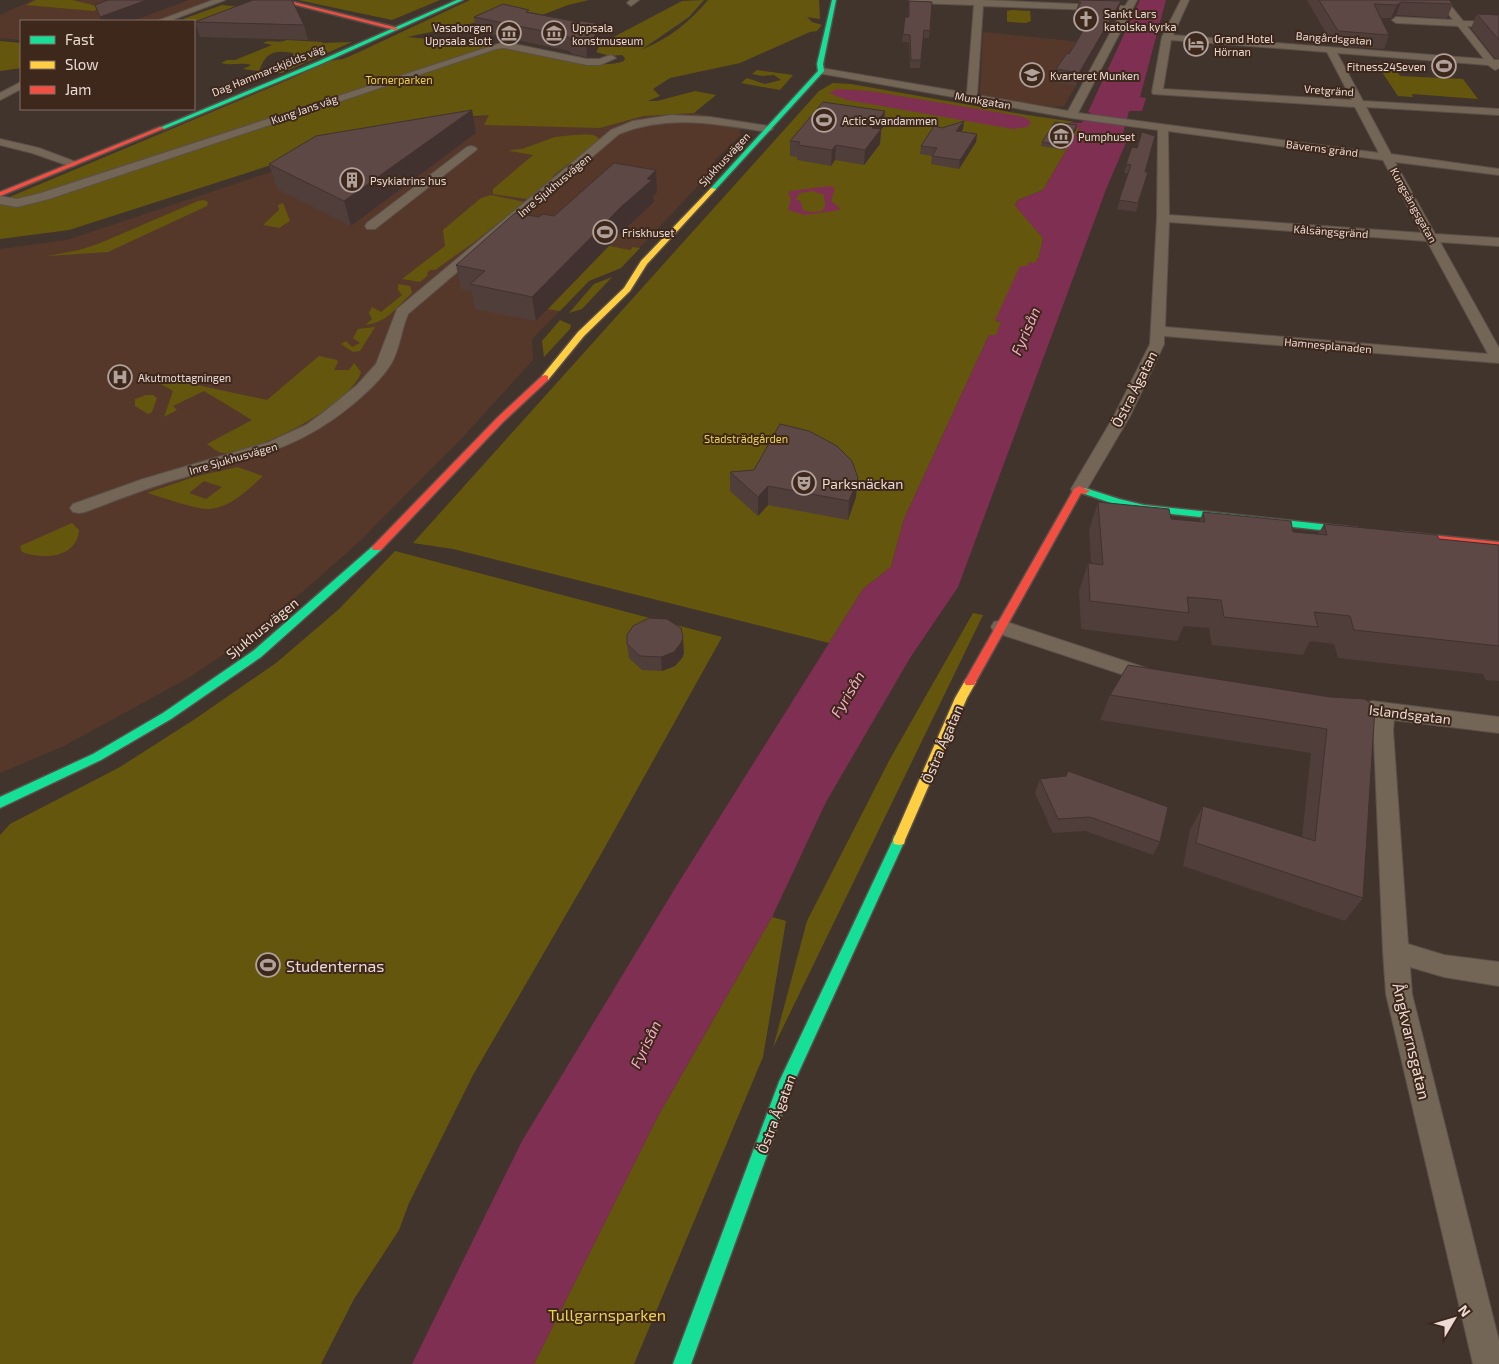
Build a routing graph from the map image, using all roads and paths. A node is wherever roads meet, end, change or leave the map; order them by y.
1 (221, 0) edge
2 (279, 0) edge
3 (461, 0) edge
4 (834, 0) edge
5 (913, 0) edge
6 (1133, 0) edge
7 (1185, 0) edge
8 (1442, 0) edge
9 (979, 1) edge
10 (1127, 9) junction
11 (164, 20) edge
12 (1396, 20) edge
13 (1460, 23) junction
14 (1499, 25) edge
15 (394, 28) junction
16 (1166, 37) junction
17 (1332, 51) junction
18 (611, 58) dead end
19 (1495, 63) edge
20 (821, 71) junction
21 (1499, 72) edge
22 (20, 86) edge
23 (0, 97) edge
24 (972, 98) junction
25 (1355, 104) junction
26 (1499, 112) edge
27 (1071, 115) junction
28 (1140, 125) joint
29 (1165, 128) junction
30 (768, 129) junction
31 (0, 142) edge
32 (471, 148) dead end
33 (1387, 157) junction
34 (72, 164) junction
35 (1499, 172) edge
36 (0, 194) edge
37 (0, 200) edge
38 (1163, 218) junction
39 (371, 226) dead end
40 (1432, 238) junction
41 (1499, 242) edge
42 (644, 264) junction
43 (620, 279) dead end
44 (578, 320) dead end
45 (1157, 331) junction
46 (1498, 359) joint
47 (500, 420) junction
48 (1080, 489) junction
49 (79, 508) dead end
50 (1367, 532) edge
51 (1386, 534) edge
52 (1499, 546) edge
53 (1001, 627) junction
54 (1174, 680) edge
55 (1356, 707) edge
56 (1384, 711) junction
57 (1499, 725) edge
58 (0, 803) edge
59 (1395, 951) junction
60 (1499, 974) edge
61 (682, 1364) edge
62 (1489, 1364) edge

1 - 11 street
2 - 15 street
3 - 15 street, Dag Hammarskjölds väg
4 - 20 street
5 - 9 street
6 - 10 street
7 - 16 street
8 - 13 street
9 - 10 street
9 - 24 street
10 - 27 street
12 - 13 street
13 - 14 street
13 - 19 street
15 - 34 street, Dag Hammarskjölds väg
16 - 17 street, Bangårdsgatan
16 - 25 street, Vretgränd
17 - 19 street, Bangårdsgatan
17 - 25 street, Kungsängsgatan
18 - 37 street, Kung Jans väg
19 - 21 street
20 - 24 street, Munkgatan
20 - 30 street, Sjukhusvägen
22 - 23 street
24 - 27 street, Munkgatan
25 - 26 street, Vretgränd
25 - 33 street, Kungsängsgatan
27 - 28 street, Munkgatan
28 - 29 street, Bäverns gränd
29 - 33 street, Bäverns gränd
29 - 38 street, Östra Ågatan
30 - 42 street, Sjukhusvägen
30 - 49 street, Inre Sjukhusvägen
31 - 34 street
32 - 39 street
33 - 35 street, Bäverns gränd
33 - 40 street, Kungsängsgatan
34 - 36 street, Dag Hammarskjölds väg
38 - 40 street, Kålsängsgränd
38 - 45 street, Östra Ågatan
40 - 41 street, Kålsängsgränd
40 - 46 street, Kungsängsgatan
42 - 43 street, Sjukhusvägen
42 - 47 street, Sjukhusvägen
44 - 47 street, Sjukhusvägen
45 - 46 street, Hamnesplanaden
45 - 48 street, Östra Ågatan
47 - 58 street, Sjukhusvägen
48 - 50 street
48 - 53 street, Östra Ågatan
51 - 52 street
53 - 54 street
53 - 61 street, Östra Ågatan
55 - 56 street, Islandsgatan
56 - 57 street, Islandsgatan
56 - 59 street, Ångkvarnsgatan
59 - 60 street
59 - 62 street, Ångkvarnsgatan

